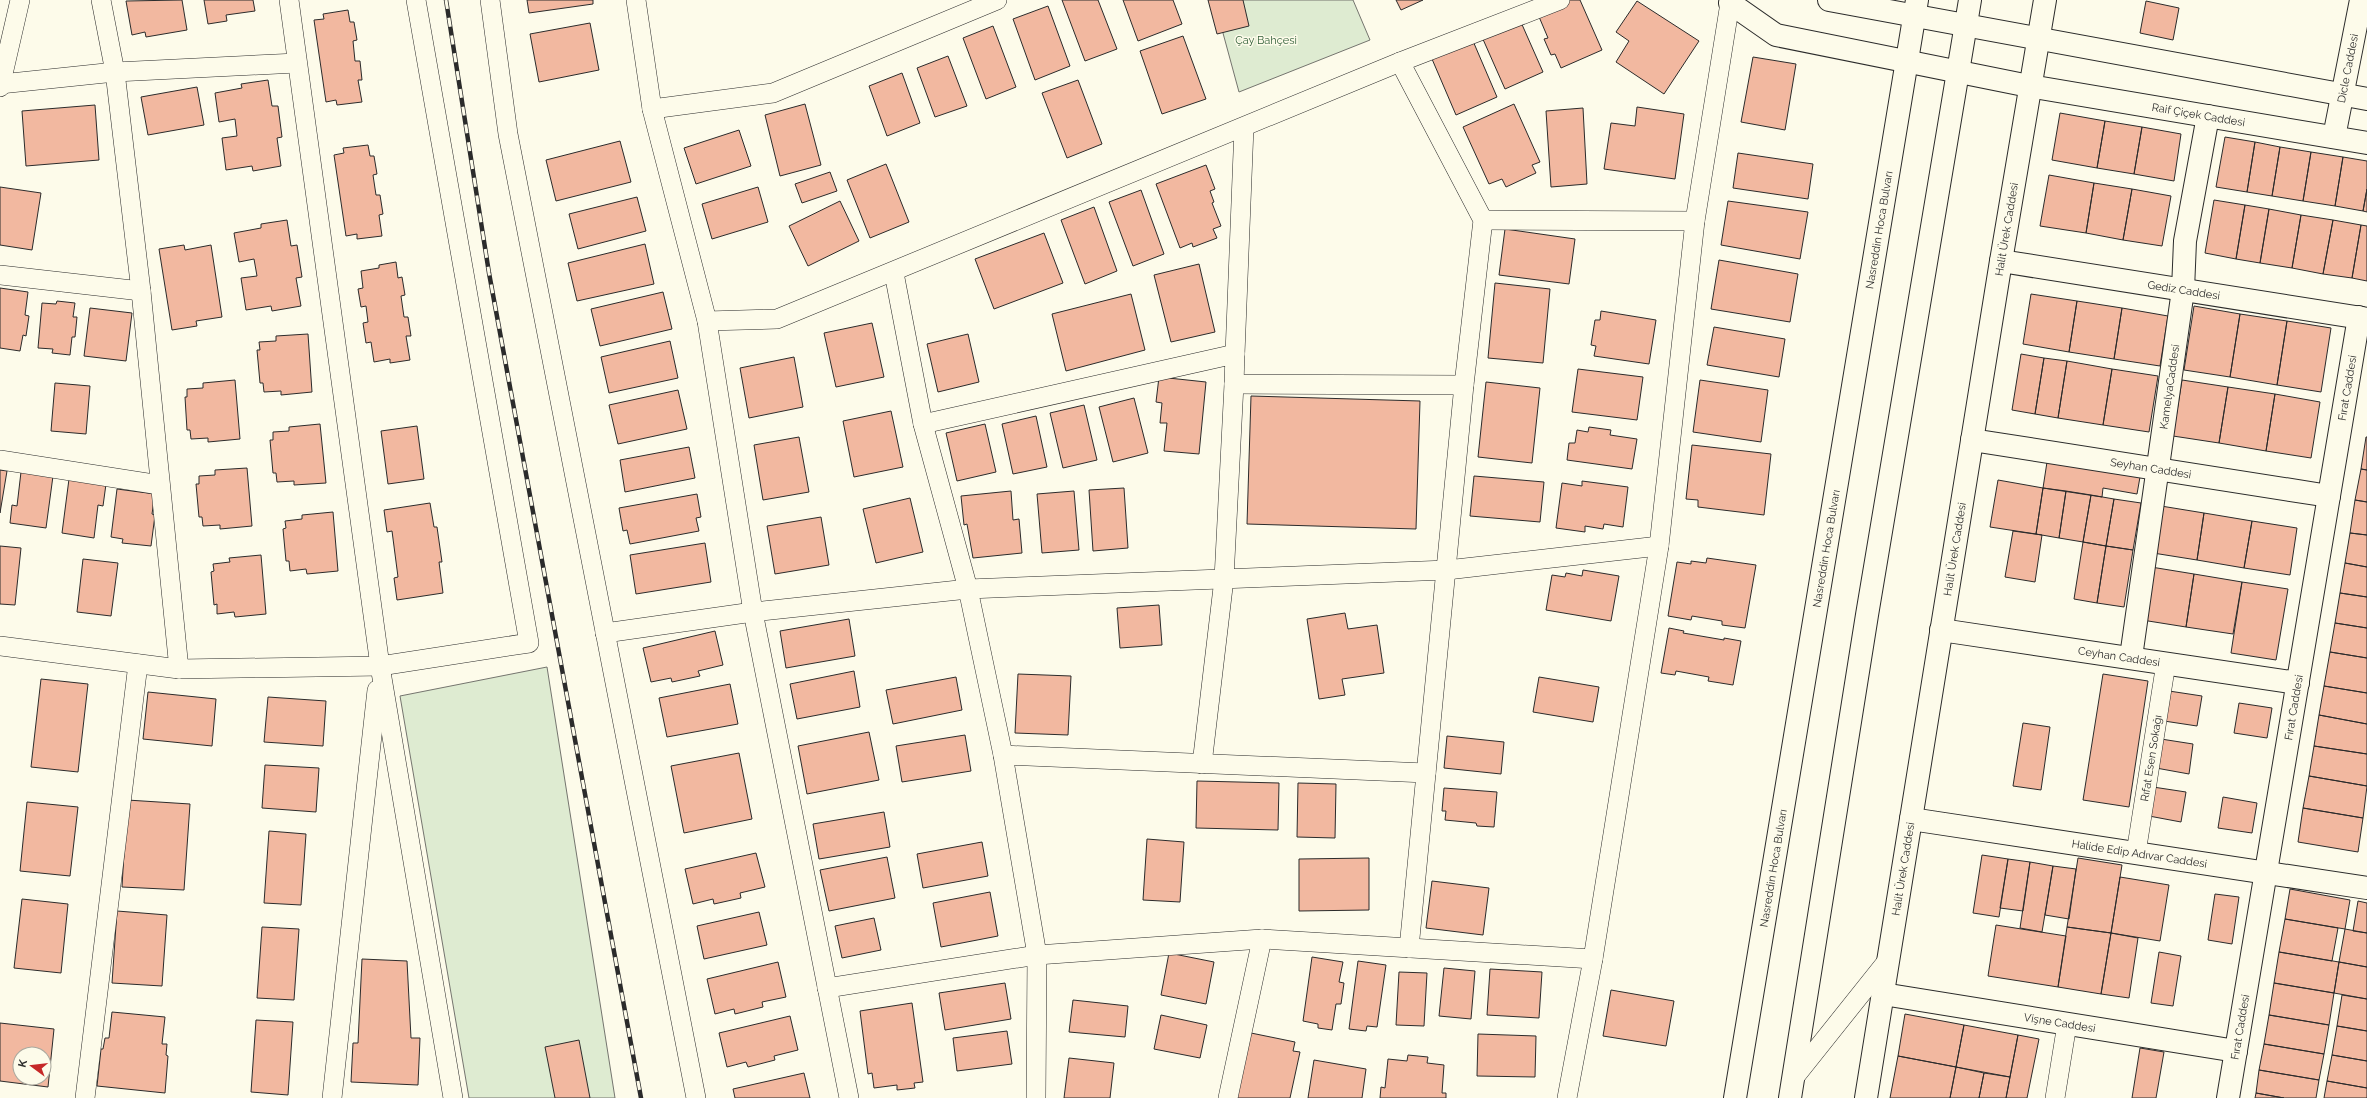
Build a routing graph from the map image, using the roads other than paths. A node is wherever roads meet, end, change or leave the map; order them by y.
1 (20, 0) edge
2 (101, 0) edge
3 (289, 0) edge
4 (416, 0) edge
5 (490, 0) edge
6 (636, 0) edge
7 (997, 0) edge
8 (1560, 0) edge
9 (1829, 0) edge
10 (1970, 0) edge
11 (2045, 0) edge
12 (2362, 0) edge
13 (1735, 1) edge
14 (1916, 8) edge
15 (1966, 26) junction
16 (2038, 39) junction
17 (1400, 62) junction
18 (1906, 62) junction
19 (297, 63) junction
20 (115, 72) junction
21 (1958, 72) junction
22 (0, 85) edge
23 (2030, 86) junction
24 (2342, 95) junction
25 (2367, 99) edge
26 (652, 109) junction
27 (2208, 116) junction
28 (1244, 127) junction
29 (2334, 137) junction
30 (2367, 143) edge
31 (1483, 220) junction
32 (1695, 221) junction
33 (2001, 261) junction
34 (894, 273) junction
35 (0, 275) edge
36 (2183, 290) junction
37 (141, 292) junction
38 (2363, 318) edge
39 (707, 320) junction
40 (1235, 354) junction
41 (1234, 384) junction
42 (1464, 385) junction
43 (923, 424) junction
44 (1972, 440) junction
45 (0, 460) edge
46 (2158, 469) junction
47 (160, 485) junction
48 (2329, 496) junction
49 (1659, 546) junction
50 (1447, 570) junction
51 (1224, 579) junction
52 (968, 589) junction
53 (753, 612) junction
54 (1942, 630) junction
55 (605, 633) junction
56 (0, 646) edge
57 (2131, 657) junction
58 (2166, 663) junction
59 (138, 664) junction
60 (380, 666) junction
61 (179, 669) junction
62 (2298, 683) junction
63 (1003, 755) junction
64 (1202, 764) junction
65 (1426, 773) junction
66 (1911, 818) junction
67 (2136, 853) junction
68 (2266, 872) junction
69 (2367, 888) edge
70 (1262, 938) junction
71 (1409, 948) junction
72 (1037, 955) junction
73 (1593, 959) junction
74 (1888, 960) junction
75 (827, 988) junction
76 (1883, 994) junction
77 (2067, 1024) junction
78 (2236, 1051) junction
79 (1792, 1088) edge
80 (85, 1098) edge
81 (332, 1098) edge
82 (453, 1098) edge
83 (696, 1098) edge
84 (849, 1098) edge
85 (1036, 1098) edge
86 (1228, 1098) edge
87 (1567, 1098) edge
88 (1735, 1098) edge
89 (1866, 1098) edge
90 (2055, 1098) edge
91 (2228, 1098) edge

1 - 22 street
2 - 20 street
3 - 19 street
4 - 60 street
5 - 55 street
6 - 26 street
7 - 26 street
8 - 17 street
9 - 14 main road
10 - 15 main road
11 - 16 main road, Halit Ürek Caddesi
12 - 24 main road, Dicle Caddesi
13 - 18 main road, Raif Çiçek Caddesi
13 - 32 street
14 - 15 main road
14 - 18 main road, Nasreddin Hoca Bulvarı
15 - 16 main road
15 - 21 main road
16 - 23 main road, Halit Ürek Caddesi
16 - 24 main road
17 - 28 street
17 - 31 street
18 - 21 main road, Raif Çiçek Caddesi
18 - 88 main road, Nasreddin Hoca Bulvarı
19 - 20 street
19 - 60 street
20 - 22 street
20 - 37 street
21 - 23 main road, Raif Çiçek Caddesi
21 - 79 main road
23 - 27 main road, Raif Çiçek Caddesi
23 - 33 main road, Halit Ürek Caddesi
24 - 25 main road
24 - 29 main road, Dicle Caddesi
26 - 39 street
27 - 29 main road, Raif Çiçek Caddesi
27 - 36 main road, KamelyaCaddesi
28 - 34 street
28 - 40 street
29 - 30 main road, Raif Çiçek Caddesi
31 - 32 street
31 - 42 street
32 - 49 street
33 - 36 main road, Gediz Caddesi
33 - 44 main road, Halit Ürek Caddesi
34 - 39 street
34 - 43 street
35 - 37 street
36 - 38 main road, Gediz Caddesi
36 - 46 main road, KamelyaCaddesi
37 - 47 street
38 - 48 main road, Fırat Caddesi
39 - 53 street
40 - 41 street
40 - 43 street
41 - 42 street
41 - 51 street
42 - 50 street
43 - 52 street
44 - 46 main road, Seyhan Caddesi
44 - 54 main road, Halit Ürek Caddesi
45 - 47 street
46 - 48 main road, Seyhan Caddesi
46 - 57 main road, KamelyaCaddesi
47 - 61 street
48 - 62 main road, Fırat Caddesi
49 - 50 street
49 - 73 street
50 - 51 street
50 - 65 street
51 - 52 street
51 - 64 street
52 - 53 street
52 - 63 street
53 - 55 street
53 - 75 street
54 - 57 main road, Ceyhan Caddesi
54 - 66 main road, Halit Ürek Caddesi
55 - 83 street
56 - 59 street
57 - 58 main road, Ceyhan Caddesi
58 - 62 main road, Ceyhan Caddesi
58 - 67 street, Rıfat Esen Sokağı
59 - 61 street
59 - 80 street
60 - 61 street
60 - 81 street
60 - 82 street
62 - 68 main road, Fırat Caddesi
63 - 64 street
63 - 72 street
64 - 65 street
65 - 71 street
66 - 67 main road, Halide Edip Adıvar Caddesi
66 - 74 main road, Halit Ürek Caddesi
67 - 68 main road, Halide Edip Adıvar Caddesi
68 - 69 main road, Halide Edip Adıvar Caddesi
68 - 78 main road, Fırat Caddesi
70 - 71 street
70 - 72 street
70 - 86 street
71 - 73 street
72 - 75 street
72 - 85 street
73 - 87 street
74 - 76 main road, Halit Ürek Caddesi
74 - 79 street
75 - 84 street
76 - 77 main road, Vişne Caddesi
76 - 89 main road, Halit Ürek Caddesi
77 - 78 main road, Vişne Caddesi
77 - 90 street
78 - 91 main road, Fırat Caddesi

